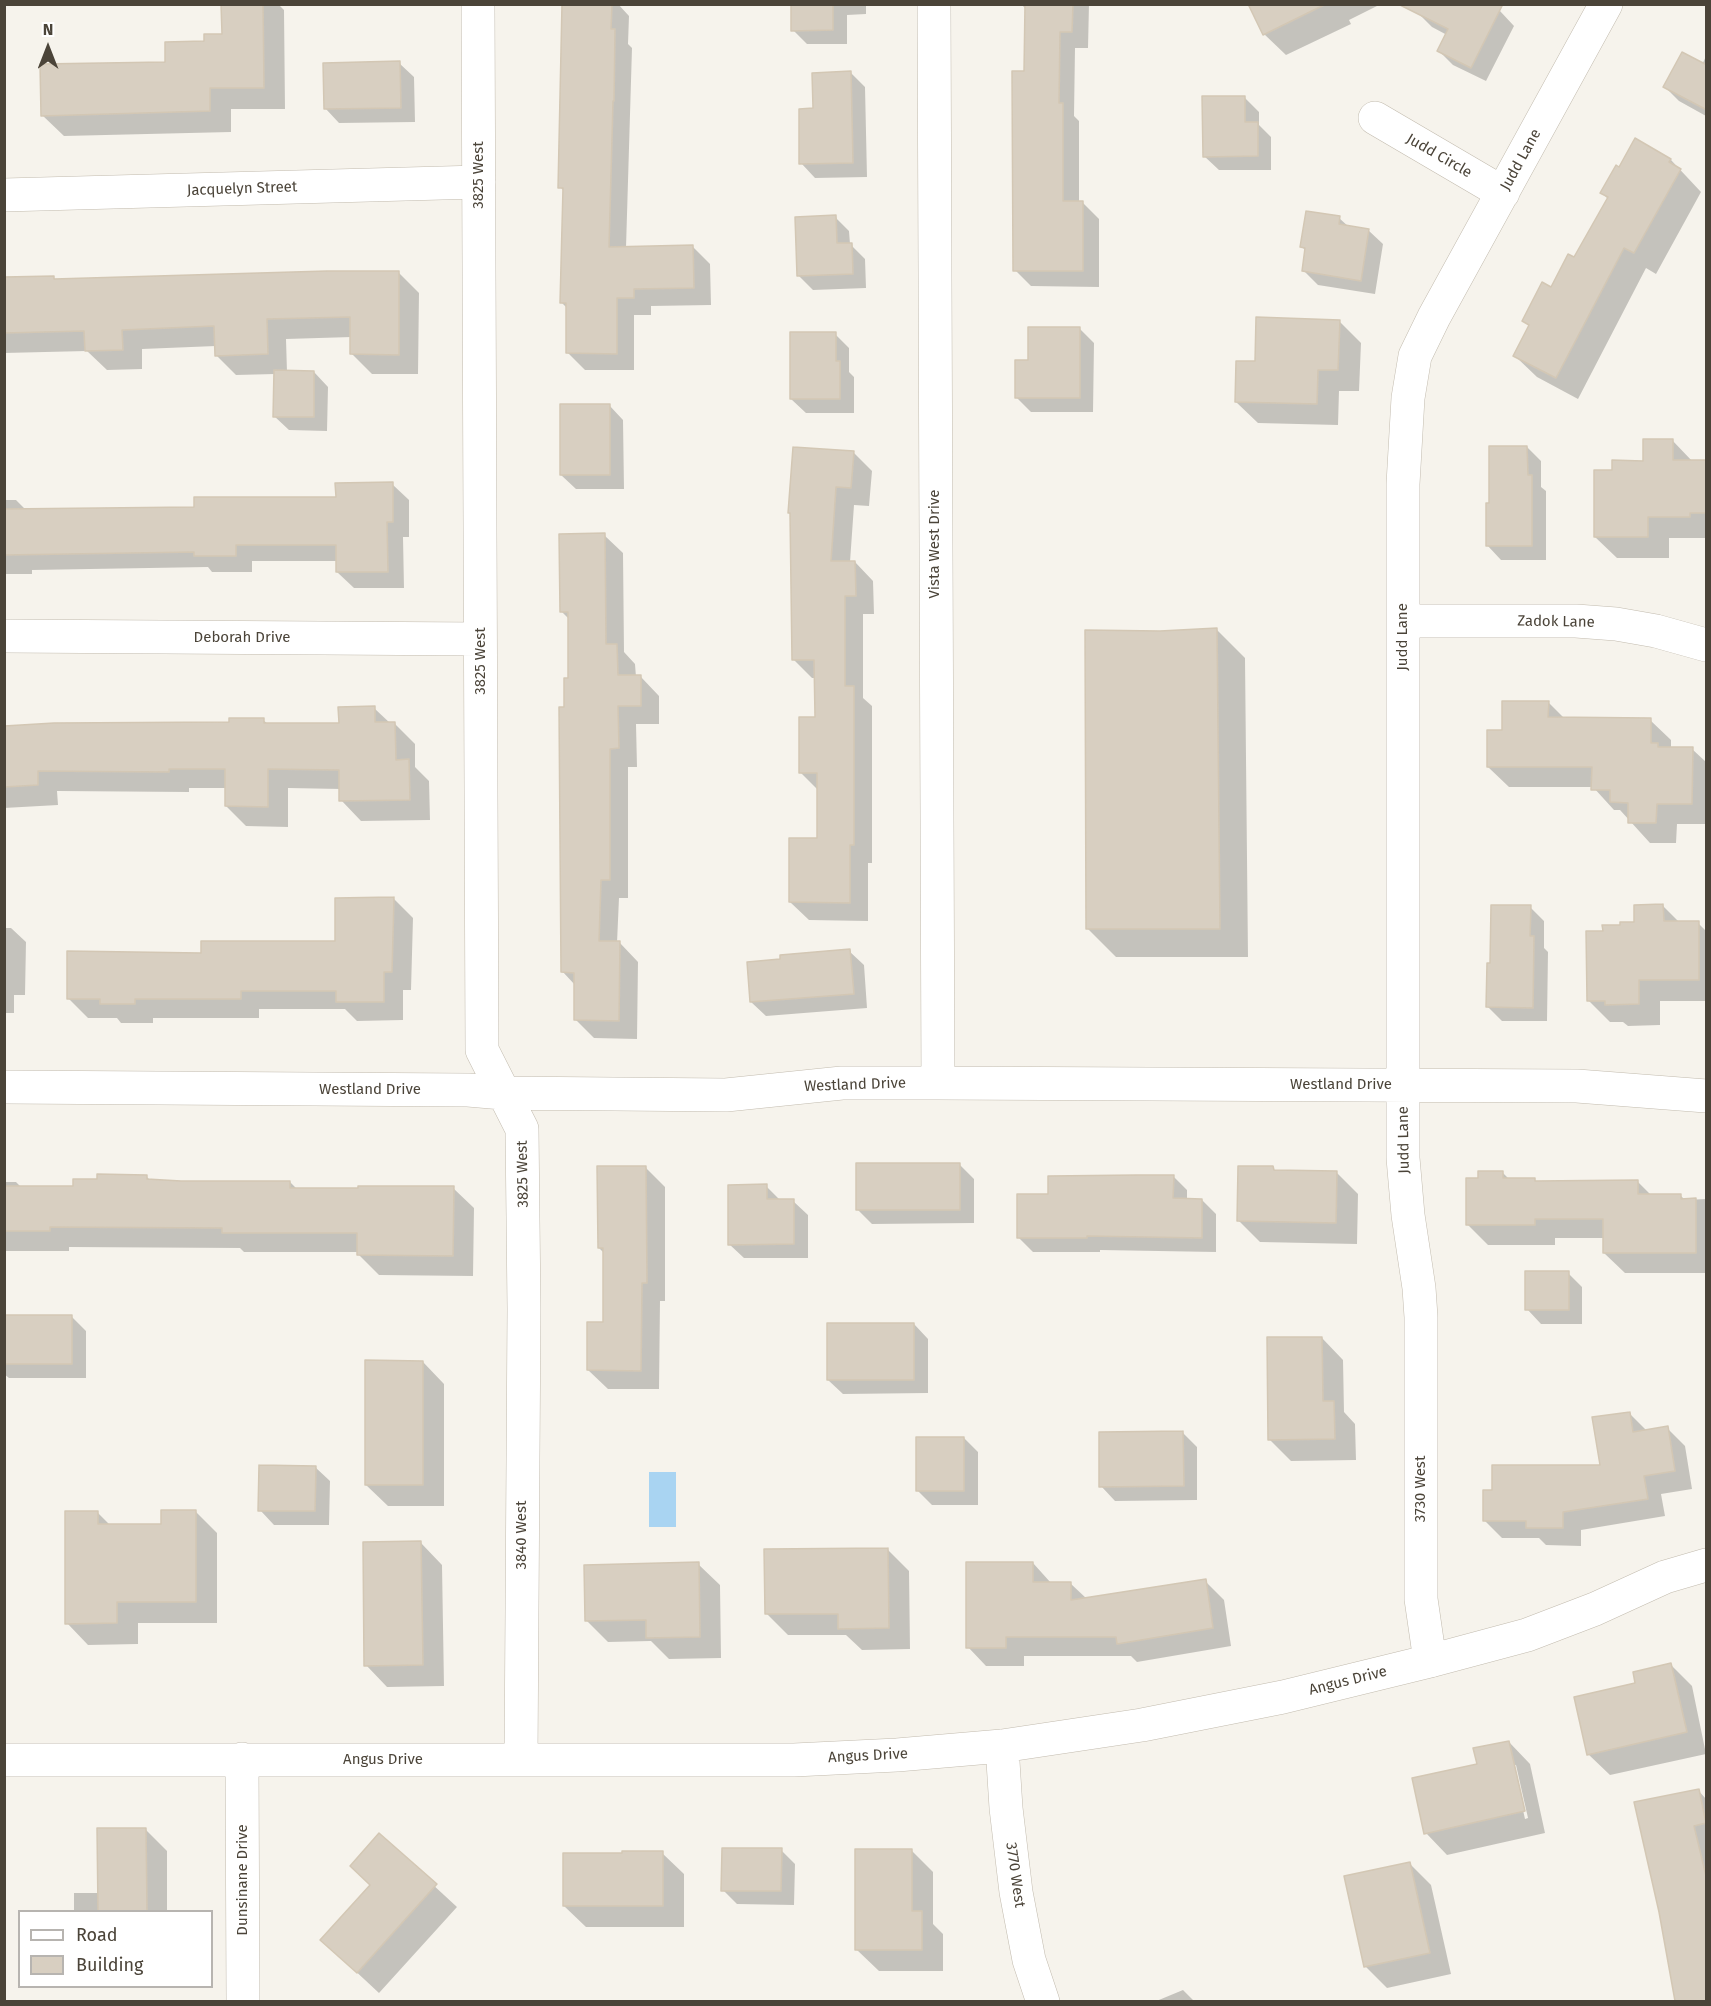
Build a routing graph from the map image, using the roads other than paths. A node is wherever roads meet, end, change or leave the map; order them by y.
1 (478, 4) edge
2 (934, 4) edge
3 (1606, 4) edge
4 (1375, 118) dead end
5 (479, 182) junction
6 (1503, 193) junction
7 (4, 195) edge
8 (1403, 621) junction
9 (4, 636) edge
10 (480, 639) junction
11 (1707, 645) edge
12 (938, 1083) junction
13 (1403, 1085) junction
14 (4, 1088) edge
15 (503, 1093) junction
16 (1707, 1096) edge
17 (524, 1309) joint
18 (1420, 1317) joint
19 (1707, 1565) edge
20 (1430, 1661) junction
21 (1002, 1746) junction
22 (242, 1759) junction
23 (4, 1760) edge
24 (521, 1760) junction
25 (243, 2001) edge
26 (1043, 2001) edge

1 - 5 street, 3825 West
2 - 12 street, Vista West Drive
3 - 6 street, Judd Lane
4 - 6 street, Judd Circle
5 - 7 street, Jacquelyn Street
5 - 10 street, 3825 West
6 - 8 street, Judd Lane
8 - 11 street, Zadok Lane
8 - 13 street, Judd Lane
9 - 10 street, Deborah Drive
10 - 15 street, 3825 West
12 - 13 street, Westland Drive
12 - 15 street, Westland Drive
13 - 16 street, Westland Drive
13 - 18 street, Judd Lane
14 - 15 street, Westland Drive
15 - 17 street, 3825 West
17 - 24 street, 3840 West
18 - 20 street, 3730 West
19 - 20 street, Angus Drive
20 - 21 street, Angus Drive
21 - 24 street, Angus Drive
21 - 26 street, 3770 West
22 - 23 street, Angus Drive
22 - 24 street, Angus Drive
22 - 25 street, Dunsinane Drive

